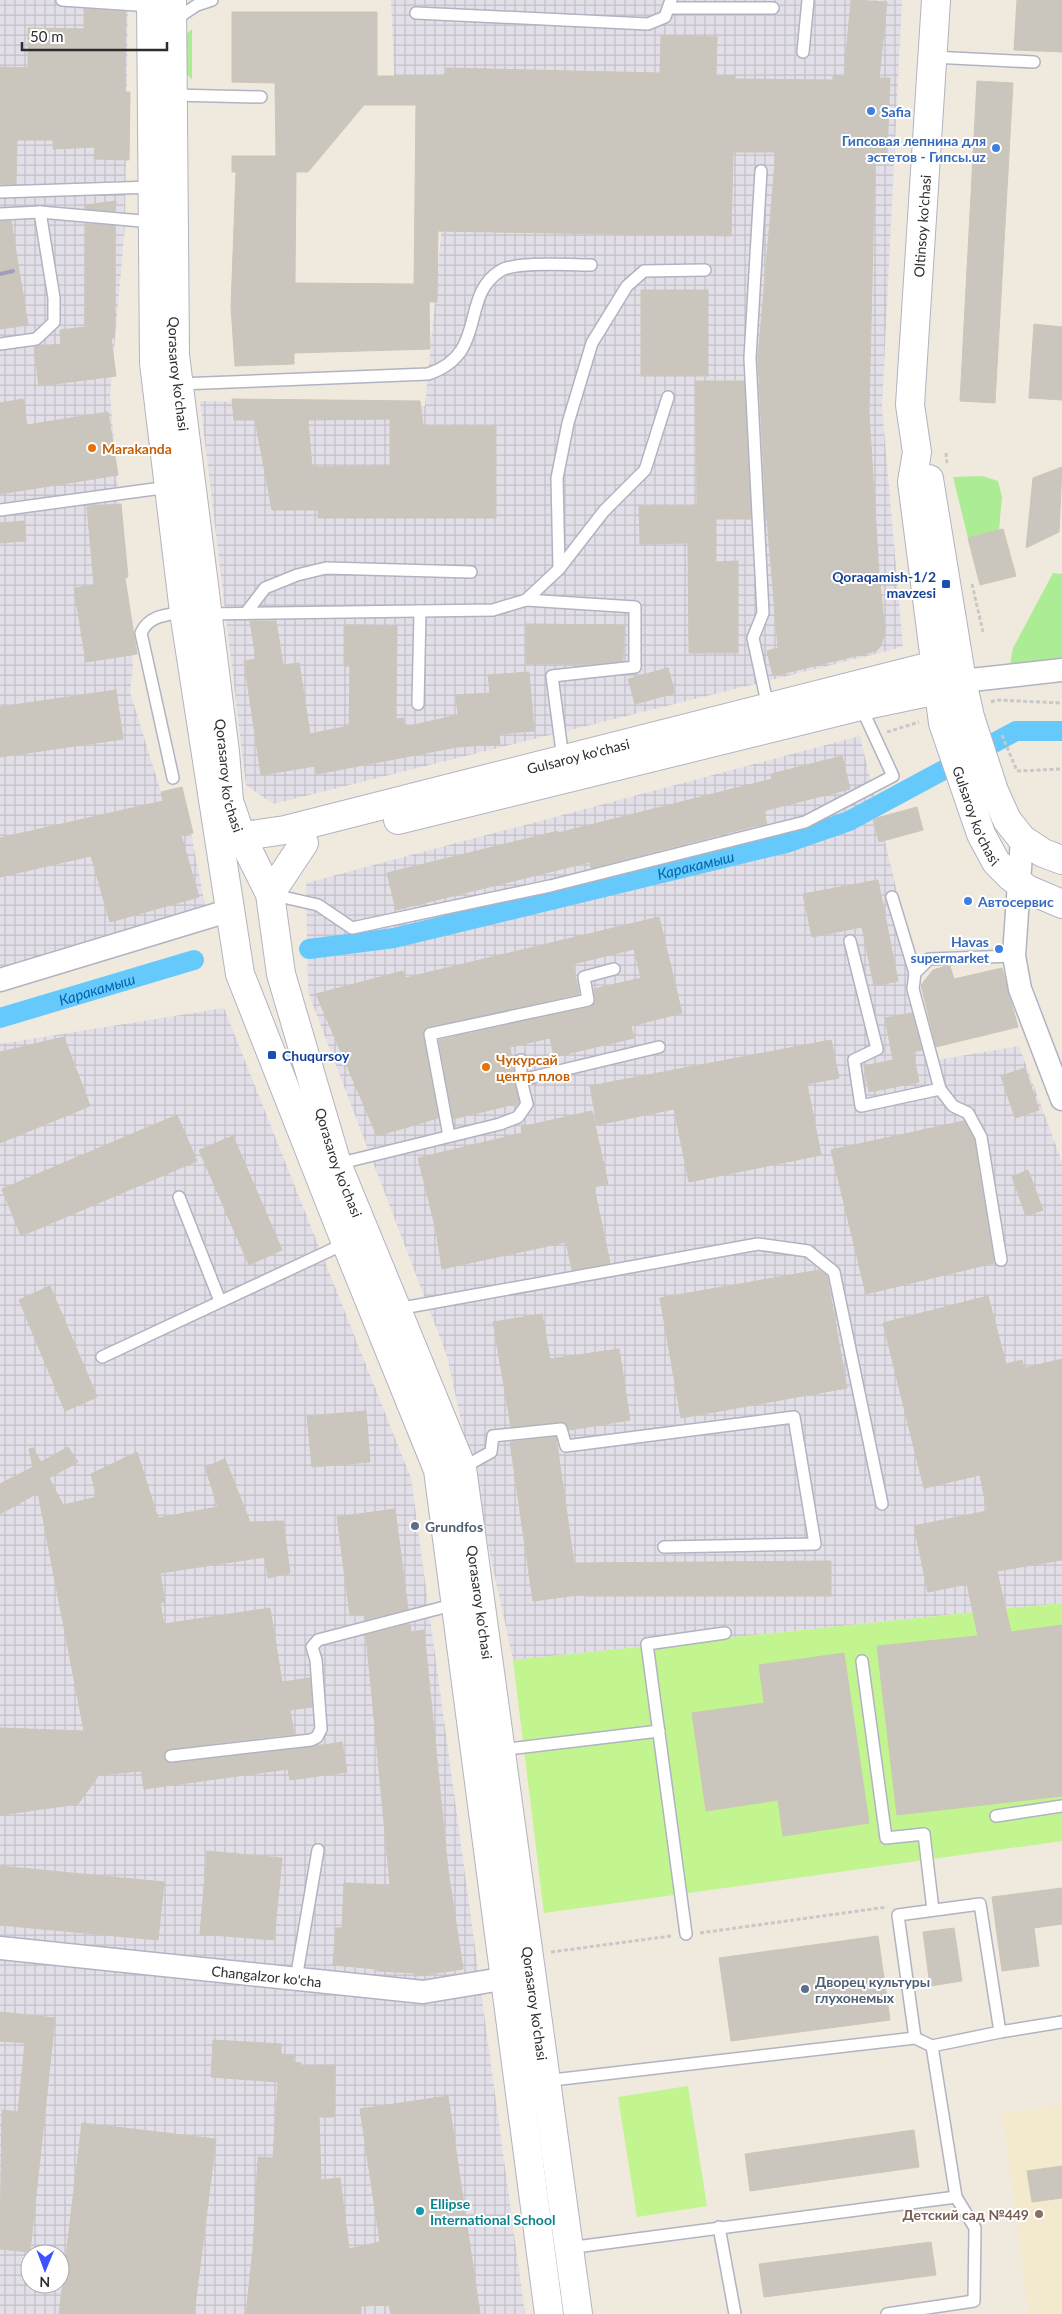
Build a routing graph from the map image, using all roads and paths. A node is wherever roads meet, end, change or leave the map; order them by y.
1 (62, 0) edge
2 (212, 0) edge
3 (808, 0) edge
4 (936, 0) edge
5 (670, 4) edge
6 (161, 7) edge
7 (773, 8) dead end
8 (416, 14) dead end
9 (803, 52) dead end
10 (932, 57) junction
11 (1034, 62) dead end
12 (172, 95) junction
13 (261, 98) dead end
14 (761, 171) dead end
15 (152, 186) junction
16 (0, 192) edge
17 (40, 212) junction
18 (0, 214) edge
19 (153, 222) junction
20 (591, 265) dead end
21 (705, 270) dead end
22 (0, 344) edge
23 (179, 384) junction
24 (668, 397) dead end
25 (169, 487) junction
26 (0, 510) edge
27 (559, 569) junction
28 (471, 572) dead end
29 (526, 600) junction
30 (420, 611) junction
31 (196, 613) junction
32 (246, 614) junction
33 (1062, 670) edge
34 (945, 679) junction
35 (996, 700) dead end
36 (1062, 703) edge
37 (418, 704) dead end
38 (861, 706) junction
39 (768, 707) junction
40 (931, 722) junction
41 (884, 733) dead end
42 (563, 759) junction
43 (1062, 769) edge
44 (1017, 771) dead end
45 (173, 778) dead end
46 (982, 797) junction
47 (1022, 839) junction
48 (304, 843) junction
49 (232, 845) junction
50 (1062, 860) edge
51 (1019, 884) junction
52 (270, 894) junction
53 (892, 897) dead end
54 (1062, 904) edge
55 (232, 918) junction
56 (850, 941) dead end
57 (1014, 956) junction
58 (614, 969) dead end
59 (915, 973) junction
60 (0, 980) edge
61 (659, 1047) dead end
62 (521, 1060) dead end
63 (521, 1080) junction
64 (940, 1089) junction
65 (1062, 1099) edge
66 (449, 1136) junction
67 (337, 1164) junction
68 (179, 1197) dead end
69 (346, 1243) junction
70 (1001, 1260) dead end
71 (220, 1302) junction
72 (386, 1312) junction
73 (102, 1357) dead end
74 (462, 1468) junction
75 (882, 1504) dead end
76 (664, 1547) dead end
77 (456, 1604) junction
78 (726, 1633) dead end
79 (862, 1661) dead end
80 (659, 1730) junction
81 (500, 1750) junction
82 (171, 1756) dead end
83 (1062, 1806) edge
84 (996, 1816) dead end
85 (318, 1850) dead end
86 (893, 1907) dead end
87 (934, 1910) junction
88 (686, 1934) junction
89 (0, 1948) edge
90 (530, 1965) junction
91 (296, 1979) junction
92 (504, 1979) junction
93 (1062, 2022) edge
94 (1000, 2032) junction
95 (915, 2038) junction
96 (932, 2046) junction
97 (532, 2083) junction
98 (956, 2197) junction
99 (720, 2227) junction
100 (568, 2248) junction
101 (549, 2314) edge
102 (578, 2314) edge
103 (735, 2314) edge
104 (886, 2314) edge

1 - 6 lane
2 - 6 lane
3 - 9 lane
4 - 10 main road, Oltinsoy ko'chasi
5 - 7 lane
5 - 8 lane
6 - 12 main road, Qorasaroy ko'chasi
6 - 15 main road, Qorasaroy ko'chasi
10 - 11 lane
10 - 34 main road, Oltinsoy ko'chasi
12 - 13 lane
12 - 23 main road, Qorasaroy ko'chasi
14 - 39 lane
15 - 16 lane
15 - 19 main road, Qorasaroy ko'chasi
17 - 18 lane
17 - 19 lane
17 - 22 lane
19 - 25 main road, Qorasaroy ko'chasi
20 - 23 lane
21 - 27 lane
23 - 31 main road, Qorasaroy ko'chasi
24 - 27 lane
25 - 26 lane
25 - 31 main road, Qorasaroy ko'chasi
27 - 29 lane
28 - 32 lane
29 - 30 lane
29 - 42 lane
30 - 32 lane
30 - 37 lane
31 - 32 lane
31 - 45 lane
31 - 49 main road, Qorasaroy ko'chasi
33 - 34 street
34 - 38 main road, Gulsaroy ko'chasi
34 - 39 main road, Gulsaroy ko'chasi
34 - 40 main road, Gulsaroy ko'chasi
34 - 46 main road, Gulsaroy ko'chasi
35 - 36 path
38 - 48 main road, Gulsaroy ko'chasi
38 - 52 lane
39 - 42 main road, Gulsaroy ko'chasi
40 - 41 path
40 - 46 main road, Gulsaroy ko'chasi
42 - 49 main road, Gulsaroy ko'chasi
43 - 44 path
46 - 47 main road, Gulsaroy ko'chasi
46 - 51 main road, Gulsaroy ko'chasi
47 - 50 main road, Gulsaroy ko'chasi
47 - 51 street
48 - 49 main road, Gulsaroy ko'chasi
48 - 52 main road
49 - 52 main road, Qorasaroy ko'chasi
49 - 55 main road, Qorasaroy ko'chasi
51 - 54 main road, Gulsaroy ko'chasi
51 - 57 street
52 - 67 main road, Qorasaroy ko'chasi
53 - 59 lane
55 - 60 street
55 - 69 main road, Qorasaroy ko'chasi
56 - 64 lane
57 - 59 lane
57 - 65 street
58 - 66 lane
59 - 64 lane
61 - 63 lane
62 - 63 lane
63 - 66 lane
64 - 70 lane
66 - 67 lane
67 - 72 main road, Qorasaroy ko'chasi
68 - 71 lane
69 - 71 lane
69 - 72 main road, Qorasaroy ko'chasi
71 - 73 lane
72 - 74 main road, Qorasaroy ko'chasi
72 - 75 lane
72 - 77 main road, Qorasaroy ko'chasi
74 - 76 lane
74 - 81 main road, Qorasaroy ko'chasi
77 - 82 lane
77 - 92 main road, Qorasaroy ko'chasi
78 - 80 lane
79 - 87 lane
80 - 81 lane
80 - 88 lane
81 - 90 main road, Qorasaroy ko'chasi
83 - 84 lane
85 - 91 lane
86 - 88 path
87 - 94 lane
87 - 95 lane
88 - 90 path
89 - 91 street, Changalzor ko'cha
90 - 92 street, Changalzor ko'cha
90 - 97 main road, Qorasaroy ko'chasi
91 - 92 street, Changalzor ko'cha
92 - 97 main road, Qorasaroy ko'chasi
93 - 94 lane
94 - 96 lane
95 - 96 lane
95 - 97 lane
96 - 98 lane
97 - 100 main road, Qorasaroy ko'chasi
97 - 101 main road, Qorasaroy ko'chasi
98 - 99 lane
98 - 104 lane
99 - 100 lane
99 - 103 lane
100 - 102 main road, Qorasaroy ko'chasi

